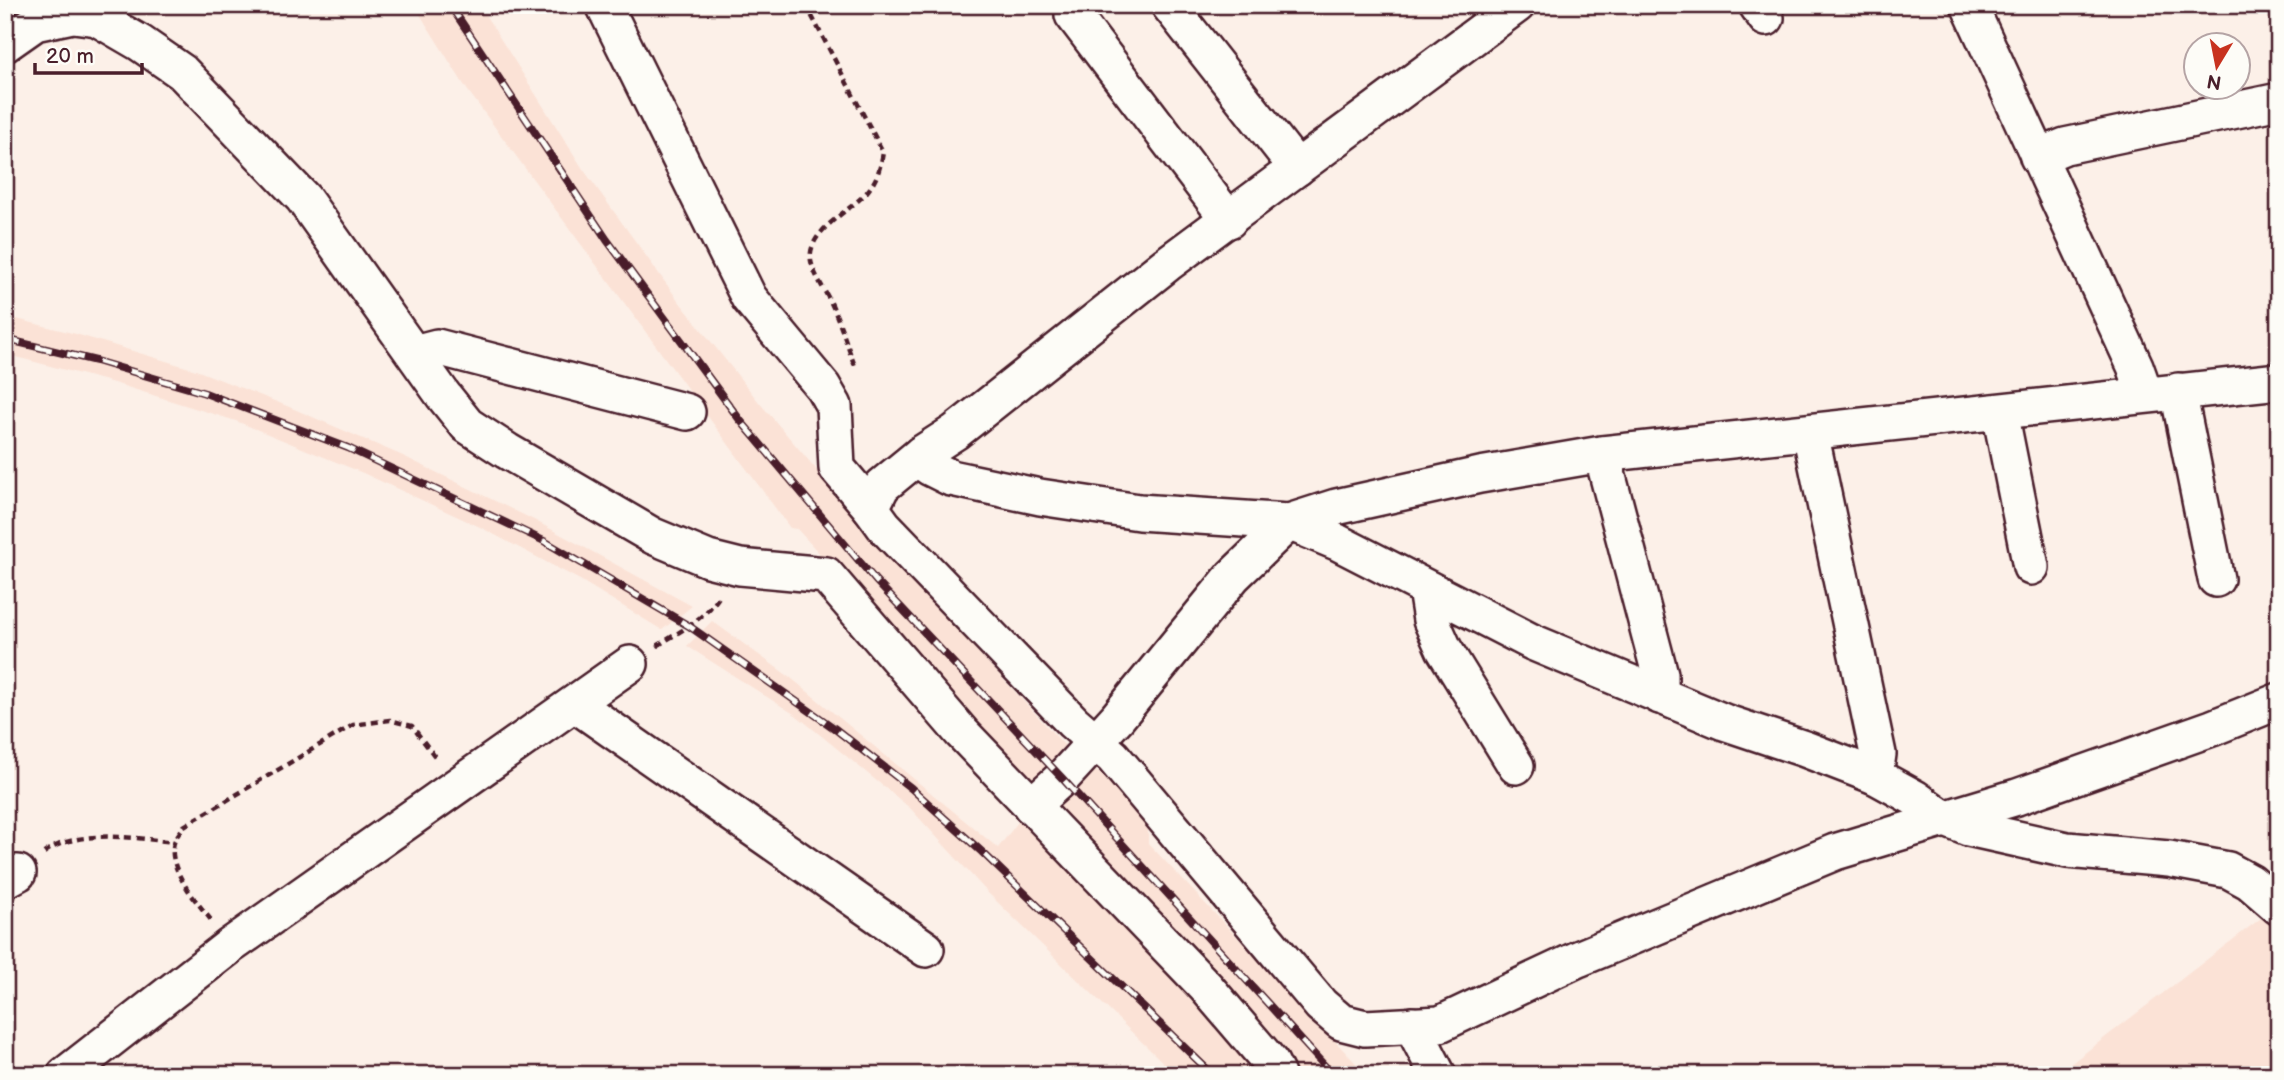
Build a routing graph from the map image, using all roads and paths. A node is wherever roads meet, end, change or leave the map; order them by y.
1 (604, 5) edge
2 (806, 5) edge
3 (1169, 5) edge
4 (1517, 5) edge
5 (1969, 5) edge
6 (1073, 15) dead end
7 (5, 44) edge
8 (2279, 101) edge
9 (2038, 157) junction
10 (1297, 168) junction
11 (1229, 220) junction
12 (414, 353) junction
13 (855, 367) dead end
14 (2279, 381) edge
15 (2161, 392) junction
16 (687, 412) dead end
17 (2000, 412) junction
18 (1810, 432) junction
19 (920, 454) junction
20 (1602, 454) junction
21 (871, 508) junction
22 (1289, 522) junction
23 (740, 566) junction
24 (2031, 567) dead end
25 (2216, 579) dead end
26 (1426, 589) junction
27 (630, 664) joint
28 (1660, 696) junction
29 (2279, 701) edge
30 (575, 704) junction
31 (1096, 742) junction
32 (1516, 766) dead end
33 (1875, 776) junction
34 (458, 786) junction
35 (1031, 806) junction
36 (1943, 818) junction
37 (174, 842) junction
38 (12, 876) edge
39 (2279, 907) edge
40 (230, 946) junction
41 (926, 948) dead end
42 (1412, 1025) junction
43 (65, 1075) edge
44 (1277, 1075) edge
45 (1438, 1075) edge

1 - 21 street
2 - 13 path
3 - 10 street
4 - 10 street
5 - 9 street
6 - 11 street
7 - 12 street
8 - 9 street
9 - 15 street
10 - 11 street
11 - 19 street
12 - 16 street
12 - 23 street
14 - 15 street
15 - 17 street
15 - 25 street
17 - 18 street
17 - 24 street
18 - 20 street
18 - 33 street
19 - 21 street
19 - 22 street
20 - 22 street
20 - 28 street
21 - 31 street
22 - 26 street
22 - 31 street
23 - 27 path
23 - 35 street
26 - 28 street
26 - 32 street
27 - 30 street
28 - 33 street
29 - 36 street
30 - 34 street
30 - 41 street
31 - 35 street
31 - 42 street
33 - 36 street
34 - 37 path
34 - 40 street
35 - 44 street
36 - 39 street
36 - 42 street
37 - 38 path
37 - 40 path
40 - 43 street
42 - 45 street

